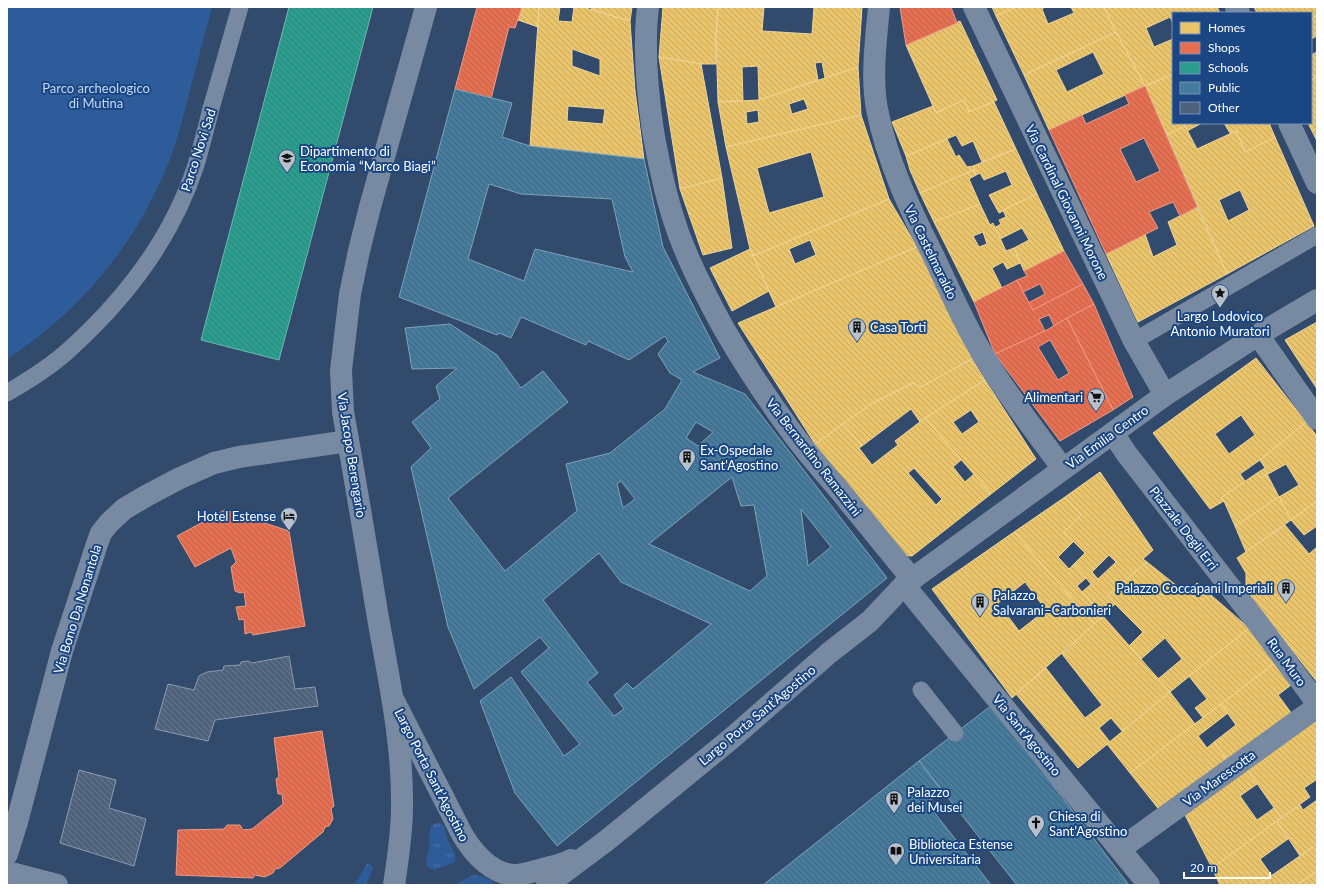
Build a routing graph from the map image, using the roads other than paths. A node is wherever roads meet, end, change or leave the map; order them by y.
1 (240, 7) edge
2 (426, 7) edge
3 (648, 7) edge
4 (879, 7) edge
5 (974, 7) edge
6 (1289, 124) edge
7 (1317, 183) edge
8 (1317, 235) edge
9 (1317, 300) edge
10 (1258, 335) junction
11 (1134, 341) junction
12 (7, 393) edge
13 (1165, 396) junction
14 (1317, 419) edge
15 (1113, 433) junction
16 (348, 441) junction
17 (1063, 469) junction
18 (908, 582) junction
19 (1257, 622) joint
20 (921, 690) dead end
21 (391, 695) junction
22 (1317, 703) edge
23 (1317, 707) edge
24 (955, 733) dead end
25 (606, 841) junction
26 (1120, 849) junction
27 (7, 854) edge
28 (7, 872) edge
29 (57, 885) edge
30 (394, 885) edge
31 (547, 885) edge
32 (1149, 885) edge

1 - 12 street, Parco Novi Sad
2 - 16 street, Via Jacopo Berengario
3 - 18 street, Via Bernardino Ramazzini
4 - 17 street, Via Castelmaraldo
5 - 11 street, Via Cardinal Giovanni Morone
6 - 7 street
8 - 11 street
9 - 10 street, Via Emilia Centro
10 - 13 street, Via Emilia Centro
10 - 14 street
11 - 13 street, Via Cardinal Giovanni Morone
13 - 15 street, Via Emilia Centro
15 - 17 street, Via Emilia Centro
15 - 19 street, Piazzale Degli Erri
16 - 21 street, Via Jacopo Berengario
16 - 27 street, Via Bono Da Nonantola
17 - 18 street, Via Emilia Centro
18 - 25 street, Largo Porta Sant’Agostino
18 - 26 street, Via Sant'Agostino
19 - 22 street, Rua Muro
20 - 24 street
21 - 25 street, Largo Porta Sant’Agostino
21 - 30 street, Via Jacopo Berengario
23 - 26 street, Via Marescotta
25 - 31 street, Largo Porta Sant’Agostino
26 - 32 street, Via Sant'Agostino
28 - 29 street

